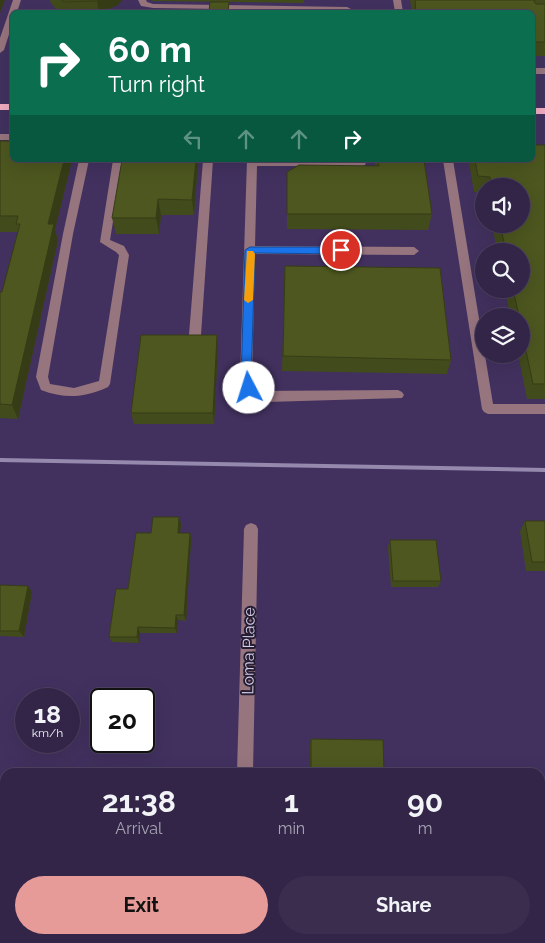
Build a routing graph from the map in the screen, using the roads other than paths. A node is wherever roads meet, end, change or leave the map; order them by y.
1 (142, 0) edge
2 (347, 7) edge
3 (10, 22) edge
4 (0, 50) edge
5 (84, 162) edge
6 (118, 162) edge
7 (208, 162) edge
8 (252, 162) edge
9 (362, 162) edge
10 (448, 162) edge
11 (250, 250) junction
12 (414, 251) dead end
13 (195, 336) edge
14 (398, 395) dead end
15 (545, 409) edge
16 (250, 529) dead end
17 (245, 768) edge

1 - 2 street
3 - 4 street
5 - 6 street
7 - 13 street
8 - 9 street
8 - 11 street
10 - 15 street
11 - 12 street
11 - 14 street
16 - 17 street, Loma Place

